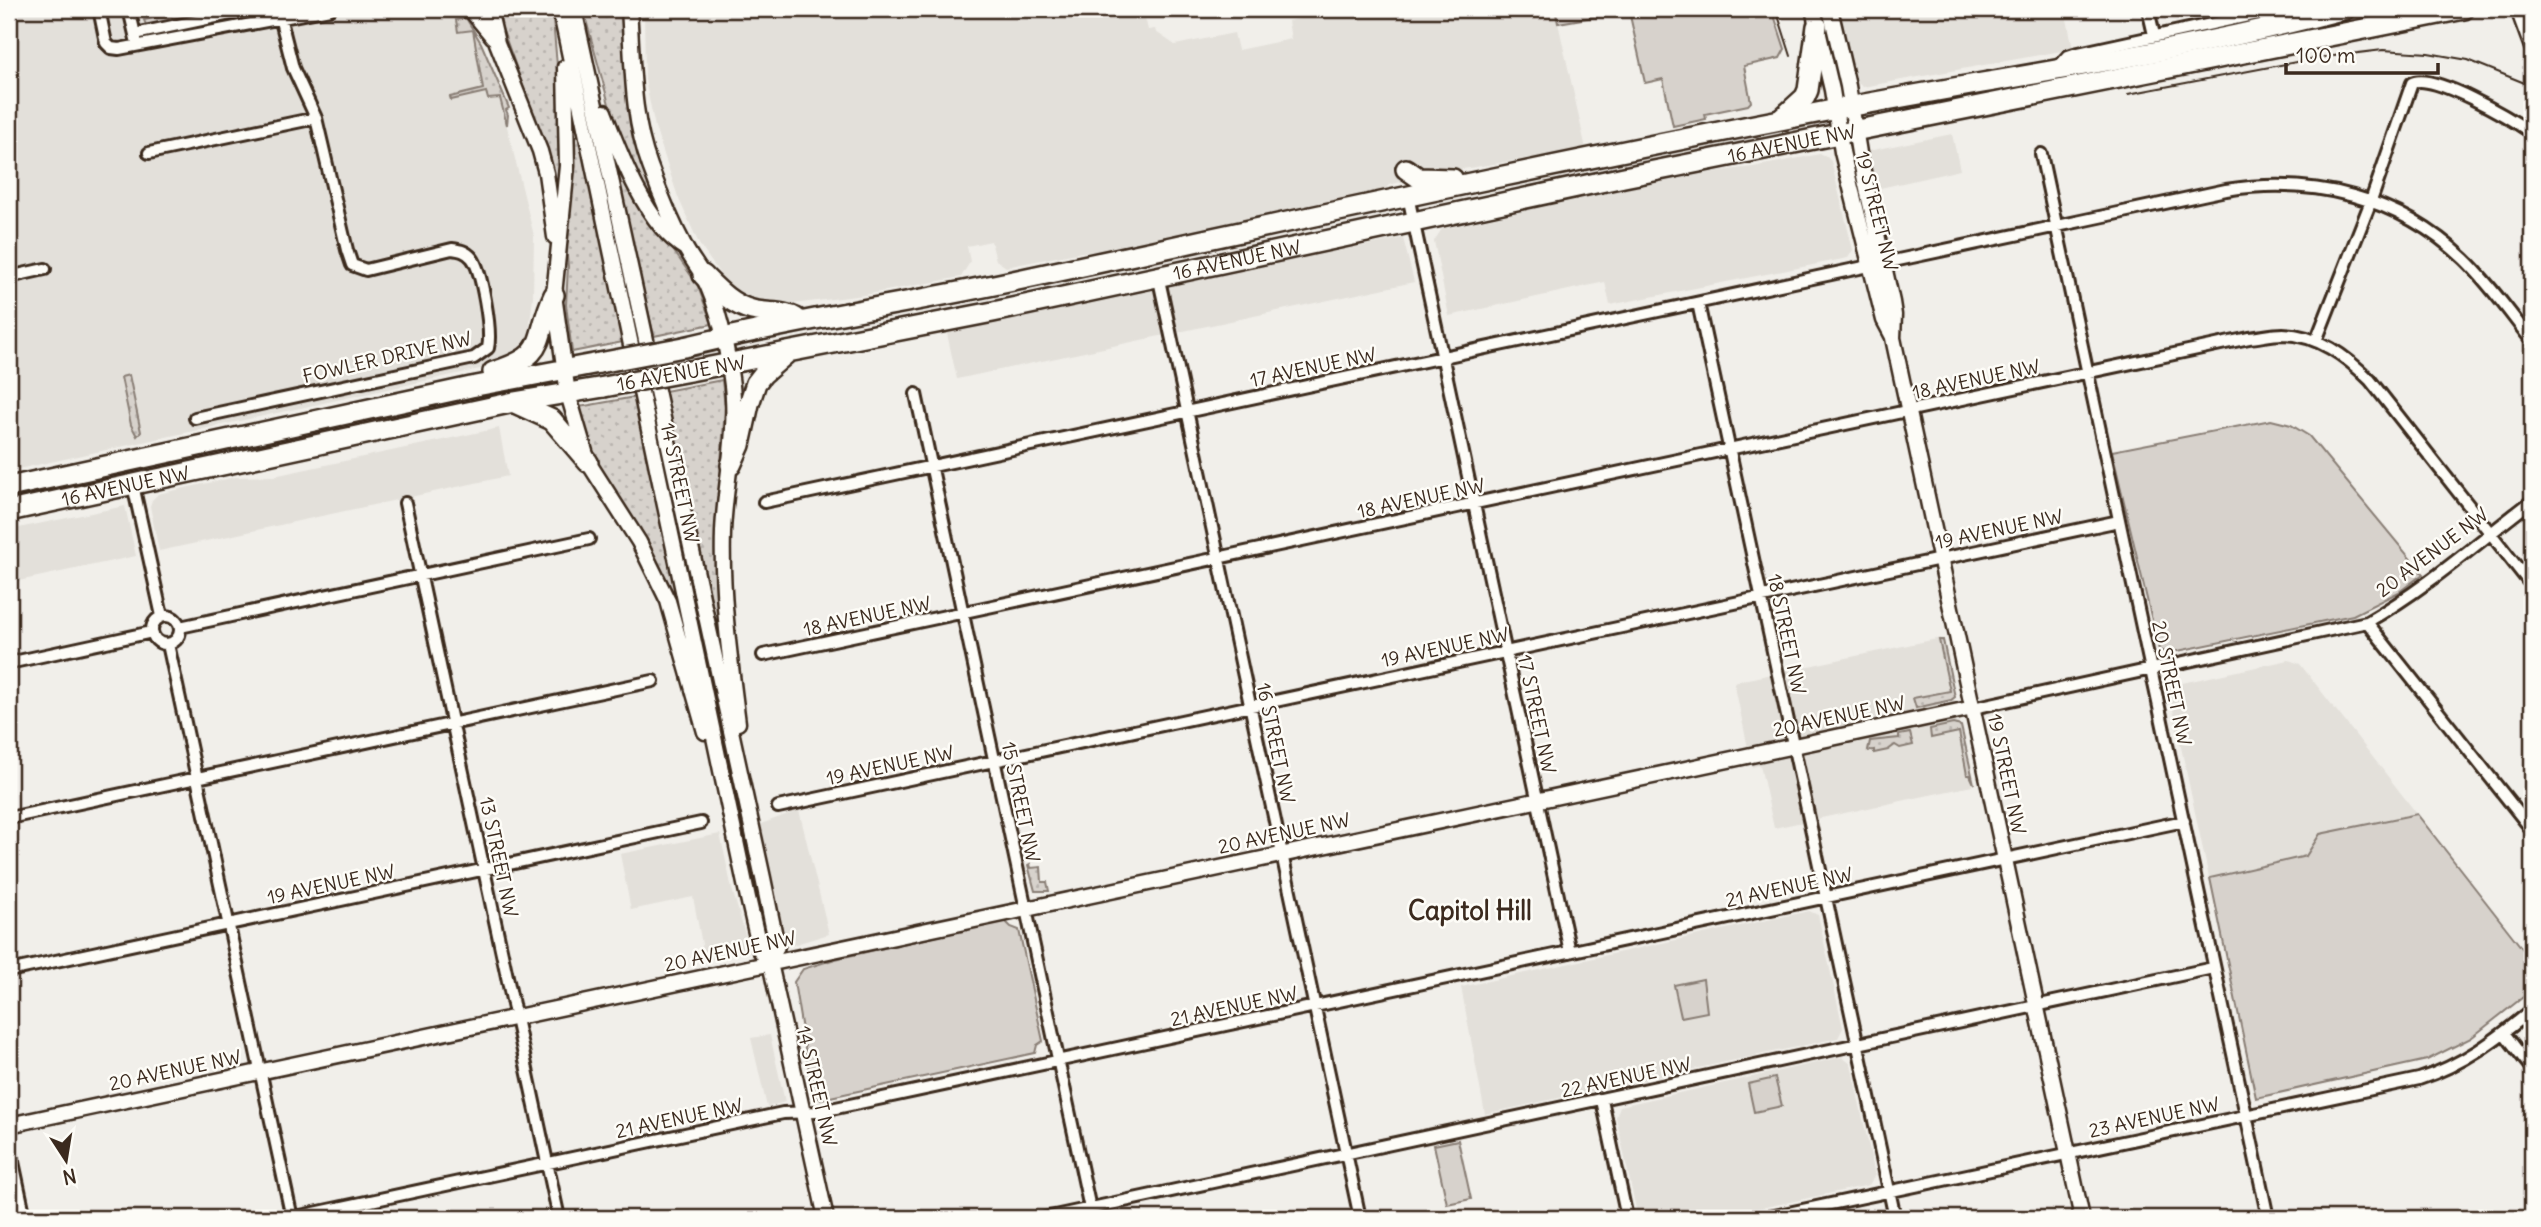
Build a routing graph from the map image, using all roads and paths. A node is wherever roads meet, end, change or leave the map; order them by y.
1 (99, 9) edge
2 (129, 9) edge
3 (254, 9) edge
4 (330, 9) edge
5 (470, 9) edge
6 (489, 9) edge
7 (560, 9) edge
8 (574, 9) edge
9 (629, 9) edge
10 (1830, 9) edge
11 (2148, 9) edge
12 (2280, 9) edge
13 (2346, 9) edge
14 (2464, 9) edge
15 (2518, 9) edge
16 (280, 13) edge
17 (1815, 17) edge
18 (2154, 36) junction
19 (136, 40) junction
20 (497, 43) junction
21 (2532, 47) edge
22 (568, 48) junction
23 (2056, 69) junction
24 (594, 99) junction
25 (1843, 108) junction
26 (316, 118) junction
27 (1777, 121) junction
28 (1847, 133) junction
29 (2532, 133) edge
30 (149, 153) dead end
31 (2041, 155) dead end
32 (1406, 169) dead end
33 (1482, 181) junction
34 (1408, 197) junction
35 (2371, 201) junction
36 (1413, 221) junction
37 (2056, 227) junction
38 (687, 249) junction
39 (557, 252) junction
40 (1884, 263) junction
41 (1869, 266) junction
42 (45, 269) dead end
43 (703, 275) junction
44 (1158, 275) junction
45 (9, 277) edge
46 (554, 295) junction
47 (1698, 303) junction
48 (804, 321) junction
49 (724, 337) junction
50 (1894, 338) junction
51 (2316, 341) junction
52 (2532, 341) edge
53 (786, 353) junction
54 (1442, 358) junction
55 (728, 364) junction
56 (564, 370) junction
57 (2087, 374) junction
58 (471, 387) junction
59 (568, 394) junction
60 (916, 394) dead end
61 (514, 402) junction
62 (1188, 412) junction
63 (1909, 412) junction
64 (195, 418) dead end
65 (1729, 450) junction
66 (588, 462) junction
67 (730, 466) junction
68 (931, 466) junction
69 (133, 485) junction
70 (9, 487) edge
71 (2532, 501) edge
72 (764, 502) dead end
73 (405, 503) dead end
74 (1474, 505) junction
75 (9, 511) edge
76 (2119, 521) junction
77 (2491, 533) junction
78 (589, 540) dead end
79 (1941, 559) junction
80 (1219, 560) junction
81 (420, 575) junction
82 (2532, 586) edge
83 (1761, 597) junction
84 (963, 613) junction
85 (162, 616) junction
86 (2367, 622) junction
87 (180, 627) junction
88 (152, 632) junction
89 (168, 644) junction
90 (1506, 652) junction
91 (763, 655) dead end
92 (9, 663) edge
93 (2151, 668) junction
94 (653, 681) dead end
95 (1250, 706) junction
96 (1973, 708) junction
97 (452, 723) junction
98 (1793, 746) junction
99 (994, 761) junction
100 (197, 778) junction
101 (744, 787) junction
102 (725, 790) junction
103 (1538, 800) junction
104 (778, 807) dead end
105 (9, 818) edge
106 (2184, 821) junction
107 (701, 823) dead end
108 (2532, 830) edge
109 (1282, 853) junction
110 (2005, 859) junction
111 (484, 869) junction
112 (1825, 898) junction
113 (1027, 908) junction
114 (228, 924) junction
115 (1570, 952) junction
116 (770, 962) junction
117 (2213, 968) junction
118 (9, 971) edge
119 (1315, 1006) junction
120 (2036, 1006) junction
121 (2532, 1010) edge
122 (516, 1016) junction
123 (2504, 1033) junction
124 (1857, 1045) junction
125 (1058, 1061) junction
126 (2532, 1069) edge
127 (260, 1071) junction
128 (1602, 1100) junction
129 (804, 1114) junction
130 (2246, 1115) junction
131 (9, 1125) edge
132 (9, 1143) edge
133 (1347, 1153) junction
134 (2068, 1154) junction
135 (547, 1164) junction
136 (1889, 1192) junction
137 (1091, 1213) edge
138 (25, 1218) edge
139 (291, 1218) edge
140 (559, 1218) edge
141 (826, 1218) edge
142 (1045, 1218) edge
143 (1360, 1218) edge
144 (1628, 1218) edge
145 (1765, 1218) edge
146 (1895, 1218) edge
147 (2082, 1218) edge
148 (2268, 1218) edge

1 - 19 street
2 - 19 street
3 - 19 street
4 - 16 street
5 - 20 main road
6 - 20 main road
7 - 22 main road, 14 STREET NW
8 - 24 main road, 14 STREET NW
9 - 38 main road
10 - 25 main road, 19 STREET NW
11 - 18 street
12 - 18 street, 16 AVENUE NW
13 - 23 highway, 16 AVENUE NW
14 - 28 highway, 16 AVENUE NW
15 - 21 main road
16 - 19 street
16 - 26 street, FOWLER DRIVE NW
17 - 25 main road, 19 STREET NW
17 - 27 highway
18 - 23 street, 16 AVENUE NW
20 - 39 main road
22 - 39 main road
22 - 102 main road, 14 STREET NW
23 - 25 highway, 16 AVENUE NW
24 - 38 main road
24 - 101 main road, 14 STREET NW
25 - 27 highway, 16 AVENUE NW
25 - 28 main road, 19 STREET NW
26 - 30 street
26 - 64 street, FOWLER DRIVE NW
27 - 33 highway, 16 AVENUE NW
28 - 36 highway, 16 AVENUE NW
28 - 40 main road, 19 STREET NW
28 - 41 main road, 19 STREET NW
29 - 35 street
31 - 37 street, 20 STREET NW
32 - 33 highway
33 - 34 highway, 16 AVENUE NW
34 - 36 street, 17 STREET NW
34 - 48 highway, 16 AVENUE NW
35 - 37 street
35 - 51 street
35 - 52 street
36 - 44 highway, 16 AVENUE NW
36 - 54 street, 17 STREET NW
37 - 40 street
37 - 57 street, 20 STREET NW
38 - 43 main road
39 - 46 main road
40 - 50 main road, 19 STREET NW
41 - 47 street, 17 AVENUE NW
41 - 50 main road, 19 STREET NW
42 - 45 street
43 - 48 highway
43 - 49 main road
44 - 53 highway, 16 AVENUE NW
44 - 62 street, 16 STREET NW
46 - 56 main road
46 - 58 highway
47 - 54 street, 17 AVENUE NW
47 - 65 street, 18 STREET NW
48 - 49 highway, 16 AVENUE NW
49 - 55 main road
49 - 56 highway, 16 AVENUE NW, bridge
50 - 63 main road, 19 STREET NW
51 - 57 street, 18 AVENUE NW
51 - 77 street, 18 AVENUE NW
53 - 55 highway, 16 AVENUE NW
53 - 67 highway
54 - 62 street, 17 AVENUE NW
54 - 74 street, 17 STREET NW
55 - 59 highway, 16 AVENUE NW, bridge
55 - 67 main road
56 - 58 highway, 16 AVENUE NW
56 - 59 main road
57 - 63 street, 18 AVENUE NW
57 - 76 street, 20 STREET NW
58 - 70 highway, 16 AVENUE NW
59 - 61 highway, 16 AVENUE NW
59 - 66 main road
60 - 68 street, 15 STREET NW
61 - 66 highway
61 - 69 highway, 16 AVENUE NW
62 - 68 street, 17 AVENUE NW
62 - 80 street, 16 STREET NW
63 - 65 street, 18 AVENUE NW
63 - 79 main road, 19 STREET NW
65 - 74 street, 18 AVENUE NW
65 - 83 street, 18 STREET NW
66 - 102 main road
67 - 101 main road
68 - 72 street, 17 AVENUE NW
68 - 84 street, 15 STREET NW
69 - 75 highway, 16 AVENUE NW
69 - 85 street
71 - 77 street, 20 AVENUE NW
73 - 81 street, 13 STREET NW
74 - 80 street, 18 AVENUE NW
74 - 90 street, 17 STREET NW
76 - 79 street, 19 AVENUE NW
76 - 93 street, 20 STREET NW
77 - 82 street, 18 AVENUE NW
77 - 86 street, 20 AVENUE NW
78 - 81 street
79 - 83 street, 19 AVENUE NW
79 - 96 main road, 19 STREET NW
80 - 84 street, 18 AVENUE NW
80 - 95 street, 16 STREET NW
81 - 87 street
81 - 97 street, 13 STREET NW
83 - 90 street, 19 AVENUE NW
83 - 98 street, 18 STREET NW
84 - 91 street, 18 AVENUE NW
84 - 99 street, 15 STREET NW
85 - 87 street
85 - 88 street
86 - 93 street, 20 AVENUE NW
86 - 108 street
87 - 89 street
88 - 89 street
88 - 92 street
89 - 100 street
90 - 95 street, 19 AVENUE NW
90 - 103 street, 17 STREET NW
93 - 96 street, 20 AVENUE NW
93 - 106 street, 20 STREET NW
94 - 97 street
95 - 99 street, 19 AVENUE NW
95 - 109 street, 16 STREET NW
96 - 98 main road, 20 AVENUE NW
96 - 110 main road, 19 STREET NW
97 - 100 street
97 - 111 street, 13 STREET NW
98 - 103 main road, 20 AVENUE NW
98 - 112 street, 18 STREET NW
99 - 104 street, 19 AVENUE NW
99 - 113 street, 15 STREET NW
100 - 105 street
100 - 114 street
101 - 116 main road, 14 STREET NW
102 - 116 main road, 14 STREET NW
103 - 109 main road, 20 AVENUE NW
103 - 115 street, 17 STREET NW
106 - 110 street, 21 AVENUE NW
106 - 117 street, 20 STREET NW
107 - 111 street, 19 AVENUE NW
109 - 113 main road, 20 AVENUE NW
109 - 119 street, 16 STREET NW
110 - 112 street, 21 AVENUE NW
110 - 120 main road, 19 STREET NW
111 - 114 street, 19 AVENUE NW
111 - 122 street, 13 STREET NW
112 - 115 street, 21 AVENUE NW
112 - 124 street, 18 STREET NW
113 - 116 main road, 20 AVENUE NW
113 - 125 street, 15 STREET NW
114 - 118 street, 19 AVENUE NW
114 - 127 street
115 - 119 street, 21 AVENUE NW
116 - 122 main road, 20 AVENUE NW
116 - 129 main road, 14 STREET NW
117 - 120 street, 22 AVENUE NW
117 - 130 street, 20 STREET NW
119 - 125 street, 21 AVENUE NW
119 - 133 street, 16 STREET NW
120 - 124 street, 22 AVENUE NW
120 - 134 main road, 19 STREET NW
121 - 123 street, 23 AVENUE NW
122 - 127 main road, 20 AVENUE NW
122 - 135 street, 13 STREET NW
123 - 126 street
123 - 130 street, 23 AVENUE NW
124 - 128 street, 22 AVENUE NW
124 - 136 street, 18 STREET NW
125 - 129 street, 21 AVENUE NW
125 - 137 street, 15 STREET NW
127 - 131 main road, 20 AVENUE NW
127 - 139 street
128 - 133 street, 22 AVENUE NW
128 - 144 street
129 - 135 street, 21 AVENUE NW
129 - 141 main road, 14 STREET NW
130 - 134 street, 23 AVENUE NW
130 - 148 street, 20 STREET NW
132 - 138 street
133 - 137 street, 22 AVENUE NW
133 - 143 street, 16 STREET NW
134 - 136 street, 23 AVENUE NW
134 - 147 main road, 19 STREET NW
135 - 139 street, 21 AVENUE NW
135 - 140 street, 13 STREET NW
136 - 145 street, 23 AVENUE NW
136 - 146 street, 18 STREET NW
137 - 142 street, 22 AVENUE NW

